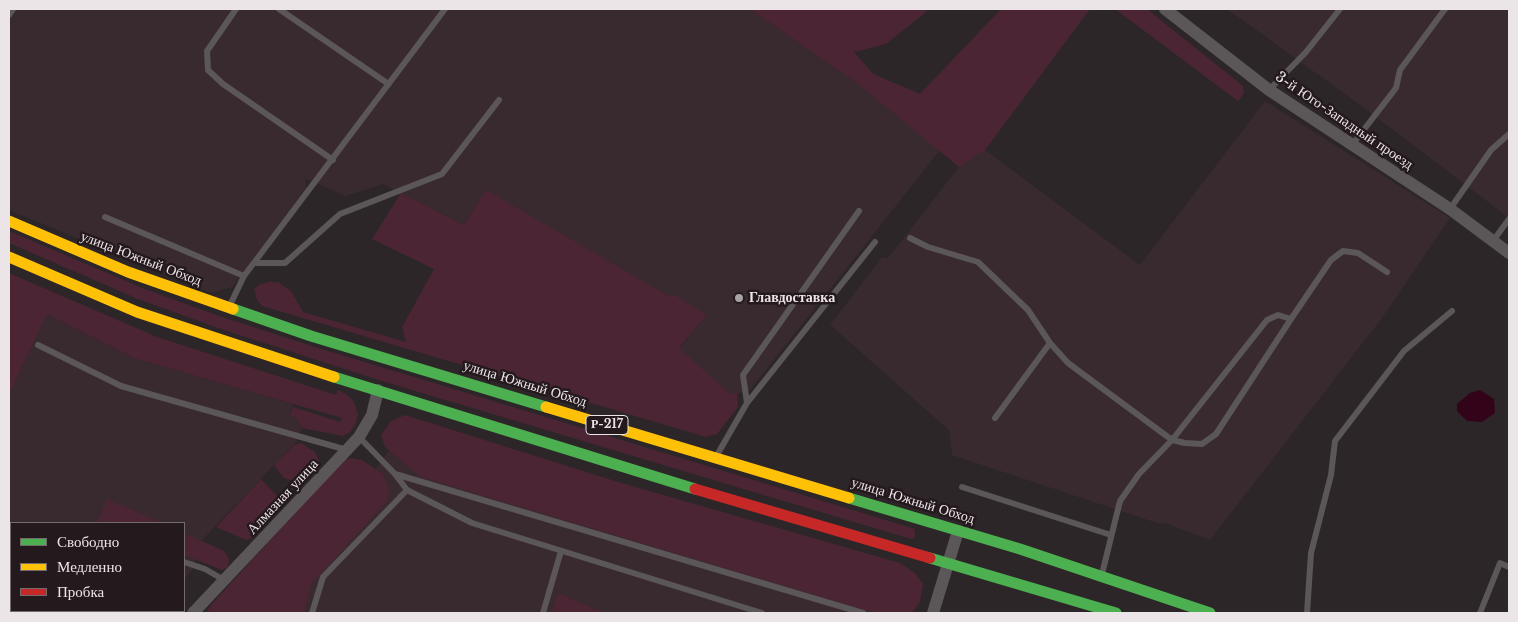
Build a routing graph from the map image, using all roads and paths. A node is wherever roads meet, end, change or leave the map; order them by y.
1 (13, 9) edge
2 (236, 9) edge
3 (279, 9) edge
4 (445, 9) edge
5 (1166, 9) edge
6 (1340, 9) edge
7 (1445, 9) edge
8 (9, 14) edge
9 (387, 83) junction
10 (1269, 90) junction
11 (499, 100) dead end
12 (1509, 134) edge
13 (1352, 145) junction
14 (333, 160) junction
15 (1450, 209) junction
16 (859, 211) dead end
17 (105, 217) dead end
18 (1509, 219) edge
19 (9, 221) edge
20 (910, 238) dead end
21 (1494, 241) junction
22 (875, 242) dead end
23 (1509, 253) edge
24 (9, 257) edge
25 (254, 263) junction
26 (1387, 272) dead end
27 (244, 276) junction
28 (228, 308) junction
29 (1452, 311) dead end
30 (1291, 318) junction
31 (1050, 343) junction
32 (38, 345) dead end
33 (378, 390) junction
34 (747, 403) junction
35 (995, 418) dead end
36 (359, 437) junction
37 (1172, 440) junction
38 (347, 450) junction
39 (715, 458) junction
40 (395, 474) junction
41 (962, 487) dead end
42 (407, 490) junction
43 (958, 531) junction
44 (1111, 535) junction
45 (561, 551) junction
46 (185, 562) edge
47 (948, 565) junction
48 (1509, 567) edge
49 (1101, 577) junction
50 (226, 580) junction
51 (193, 613) edge
52 (312, 613) edge
53 (544, 613) edge
54 (762, 613) edge
55 (863, 613) edge
56 (932, 613) edge
57 (1116, 613) edge
58 (1210, 613) edge
59 (1307, 613) edge
60 (1480, 613) edge

1 - 8 lane
2 - 14 lane
3 - 9 lane
4 - 9 lane
5 - 10 street, 3-й Юго-Западный проезд
6 - 10 lane
7 - 13 lane
9 - 14 lane
10 - 13 street, 3-й Юго-Западный проезд
11 - 25 lane
12 - 15 lane
13 - 15 street, 3-й Юго-Западный проезд
14 - 25 lane
15 - 21 street, 3-й Юго-Западный проезд
16 - 34 lane
17 - 27 lane
18 - 21 lane
19 - 28 main road, улица Южный Обход / Р-217
20 - 31 lane
21 - 23 street, 3-й Юго-Западный проезд
22 - 34 lane
24 - 33 main road, Р-217
25 - 27 lane
26 - 30 lane
27 - 28 lane
28 - 39 main road, улица Южный Обход / Р-217
29 - 59 lane
30 - 37 lane
30 - 37 lane
31 - 35 lane
31 - 37 lane
32 - 38 lane
33 - 36 street, Алмазная улица
33 - 47 main road, Р-217
34 - 39 lane
36 - 38 street, Алмазная улица
36 - 40 lane
37 - 44 lane
38 - 50 street, Алмазная улица
39 - 43 main road, улица Южный Обход / Р-217
40 - 42 lane
40 - 55 lane
41 - 44 lane
42 - 45 lane
42 - 52 lane
43 - 47 street
43 - 49 main road, улица Южный Обход / Р-217
44 - 49 lane
45 - 53 lane
45 - 54 lane
46 - 50 lane
47 - 56 street
47 - 57 main road, Р-217
48 - 60 lane
49 - 58 main road, улица Южный Обход / Р-217
50 - 51 street, Алмазная улица

